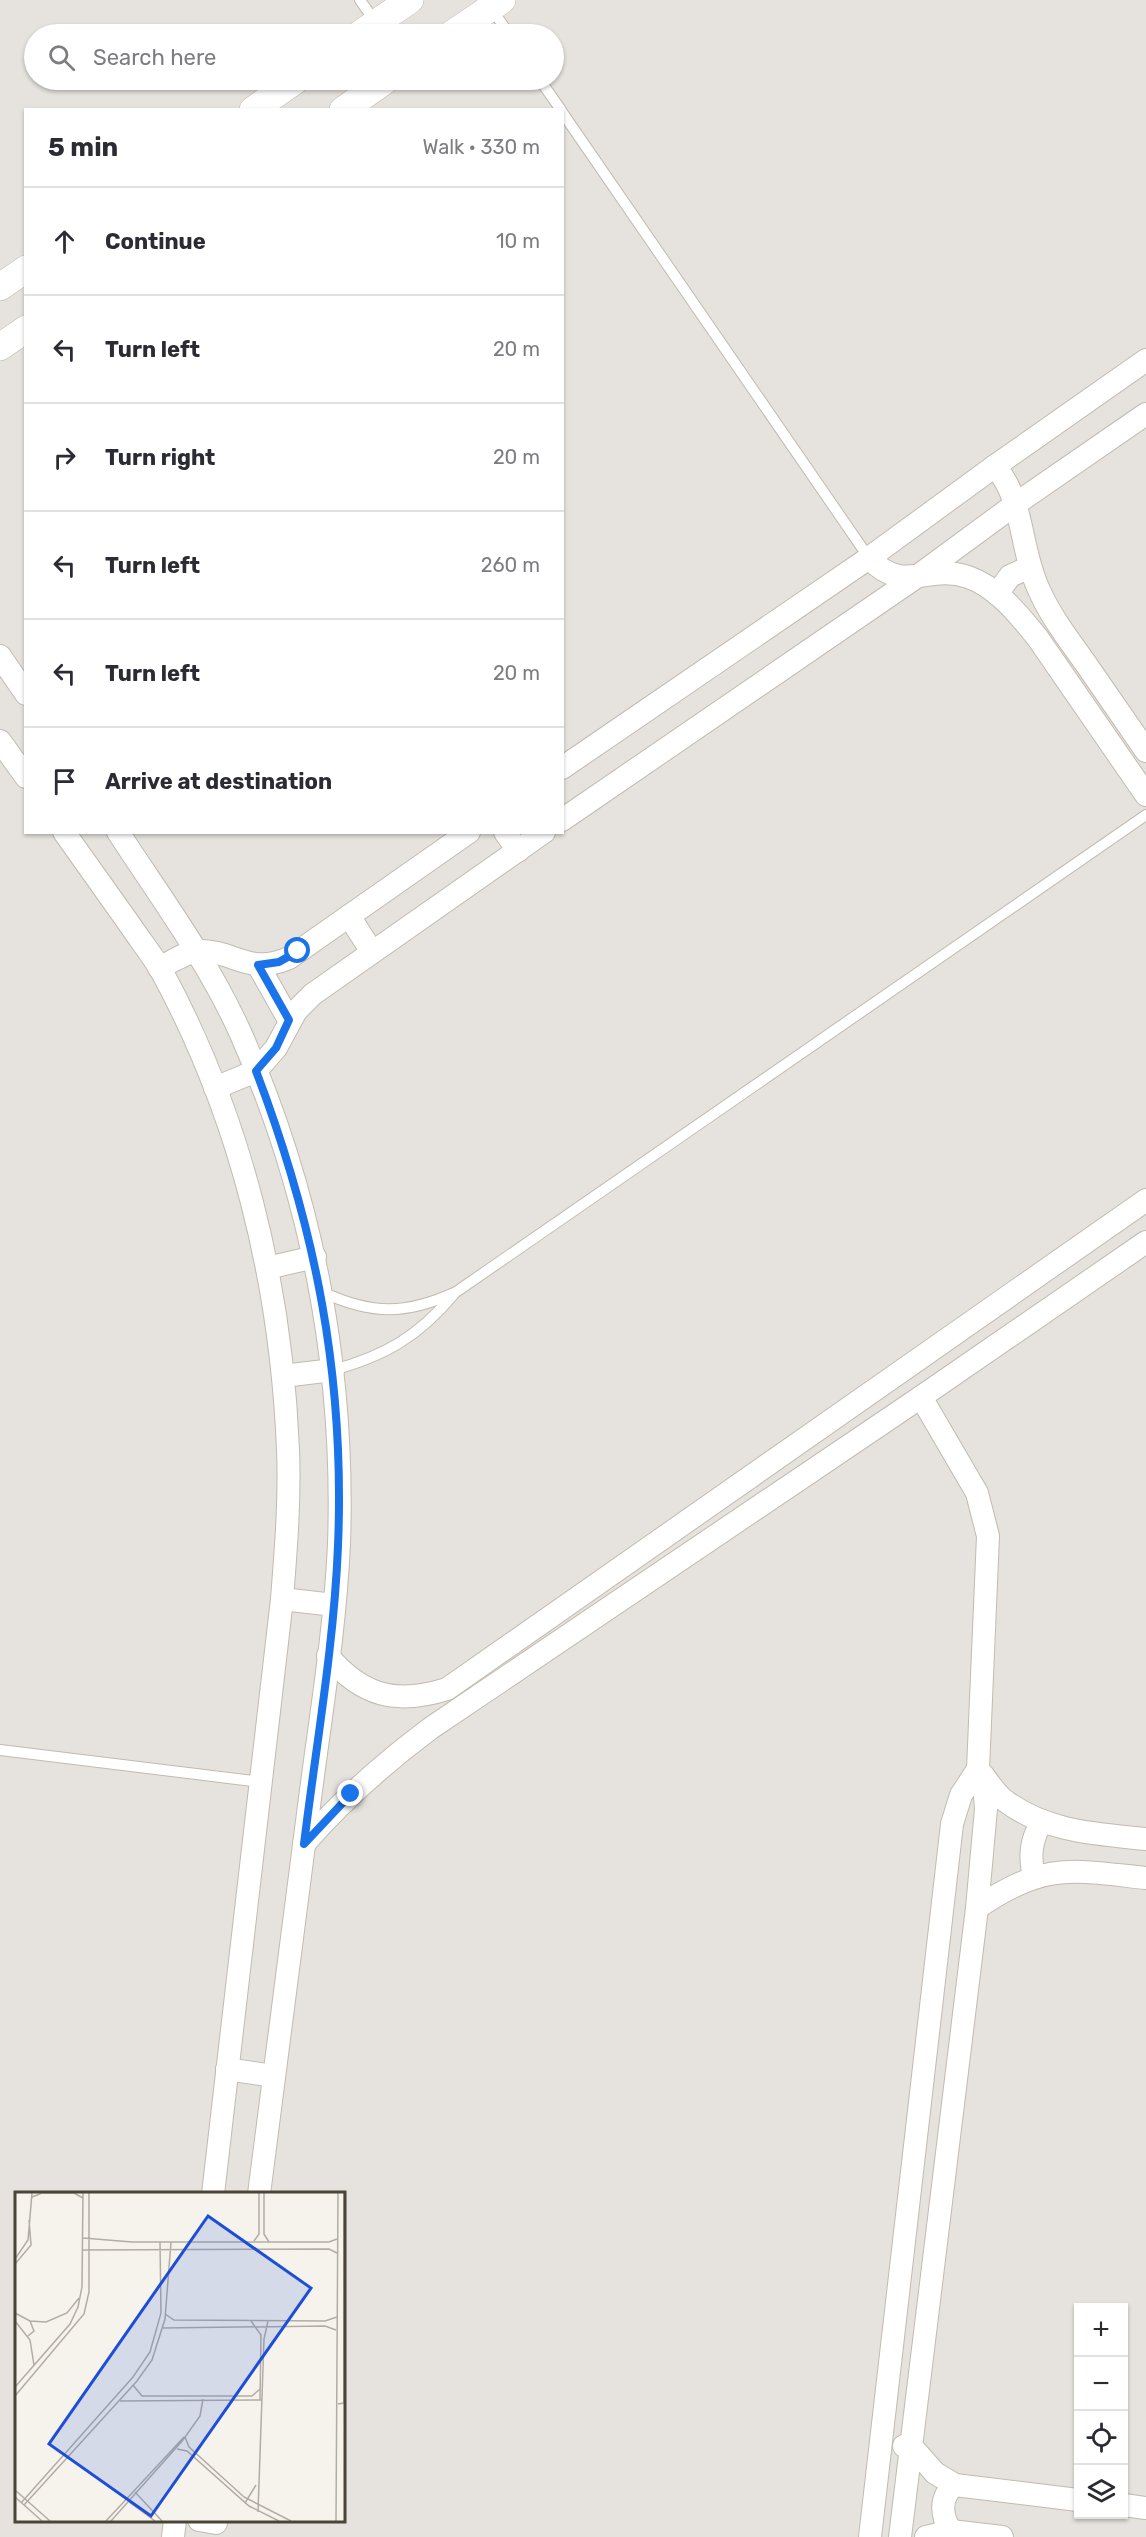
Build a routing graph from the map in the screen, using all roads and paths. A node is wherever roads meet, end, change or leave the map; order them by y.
1 (360, 0) edge
2 (410, 0) edge
3 (496, 4) edge
4 (367, 24) edge
5 (375, 24) edge
6 (467, 24) edge
7 (505, 24) edge
8 (284, 90) edge
9 (372, 90) edge
10 (547, 90) edge
11 (266, 106) edge
12 (346, 108) edge
13 (560, 108) edge
14 (564, 114) edge
15 (24, 330) edge
16 (0, 346) edge
17 (1146, 360) edge
18 (1146, 414) edge
19 (994, 466) junction
20 (1017, 503) junction
21 (869, 558) junction
22 (1030, 567) junction
23 (915, 578) junction
24 (997, 594) junction
25 (1073, 646) junction
26 (0, 656) edge
27 (1054, 660) junction
28 (24, 691) edge
29 (0, 741) edge
30 (1146, 751) edge
31 (564, 767) edge
32 (24, 774) edge
33 (1146, 795) edge
34 (1146, 815) edge
35 (564, 819) edge
36 (65, 834) edge
37 (119, 834) edge
38 (466, 834) edge
39 (537, 834) edge
40 (511, 842) edge
41 (349, 916) junction
42 (196, 951) junction
43 (372, 952) junction
44 (258, 965) junction
45 (159, 968) junction
46 (289, 1020) junction
47 (256, 1071) junction
48 (215, 1088) junction
49 (1146, 1200) edge
50 (1146, 1242) edge
51 (315, 1257) junction
52 (267, 1268) junction
53 (322, 1292) junction
54 (456, 1292) junction
55 (333, 1370) junction
56 (283, 1376) junction
57 (921, 1397) junction
58 (786, 1453) junction
59 (802, 1477) junction
60 (282, 1599) junction
61 (334, 1605) junction
62 (328, 1656) junction
63 (482, 1665) junction
64 (496, 1685) junction
65 (0, 1750) edge
66 (978, 1769) junction
67 (261, 1782) junction
68 (1042, 1821) junction
69 (1146, 1839) edge
70 (304, 1844) junction
71 (1034, 1877) junction
72 (1146, 1878) edge
73 (977, 1908) junction
74 (227, 2069) junction
75 (274, 2076) junction
76 (213, 2192) edge
77 (259, 2192) edge
78 (882, 2442) junction
79 (912, 2447) junction
80 (955, 2485) junction
81 (1074, 2500) edge
82 (1128, 2506) edge
83 (1146, 2508) edge
84 (175, 2522) edge
85 (951, 2531) junction
86 (173, 2537) edge
87 (870, 2537) edge
88 (900, 2537) edge
89 (926, 2537) edge
90 (1002, 2537) edge

1 - 4 lane
2 - 5 street
3 - 6 street
3 - 7 lane
8 - 11 street
9 - 12 street
10 - 13 lane
14 - 21 lane
15 - 16 street
17 - 19 street
18 - 20 street
19 - 20 street
19 - 21 street
20 - 22 street
20 - 23 street
21 - 23 street
21 - 31 street
22 - 24 street
22 - 25 street
23 - 24 street
23 - 35 street
24 - 27 street
25 - 27 street
25 - 30 street
26 - 28 street
27 - 33 street
29 - 32 street
34 - 54 lane
36 - 45 street
37 - 42 street
38 - 41 street
39 - 40 street
40 - 43 street
41 - 43 street
41 - 44 street
42 - 44 street
42 - 45 street
42 - 47 street
43 - 46 street
44 - 46 street
45 - 48 street
46 - 47 street
47 - 48 street
47 - 51 street
48 - 52 street
49 - 58 street
50 - 57 street
51 - 52 street
51 - 53 street
52 - 56 street
53 - 54 lane
53 - 55 street
54 - 55 lane
55 - 56 street
55 - 61 street
56 - 60 street
57 - 59 street
57 - 66 street
58 - 59 street
58 - 63 street
59 - 64 street
60 - 61 street
60 - 67 street
61 - 62 street
62 - 63 street
62 - 70 street
63 - 64 street
64 - 70 street
65 - 67 lane
66 - 68 street
66 - 73 street
66 - 78 street
67 - 74 street
68 - 69 street
68 - 71 street
70 - 75 street
71 - 72 street
71 - 73 street
73 - 79 street
74 - 75 street
74 - 76 street
75 - 77 street
78 - 79 street
78 - 87 street
79 - 80 street
79 - 88 street
80 - 81 street
80 - 85 street
82 - 83 street
84 - 86 street
85 - 89 street
85 - 90 street

